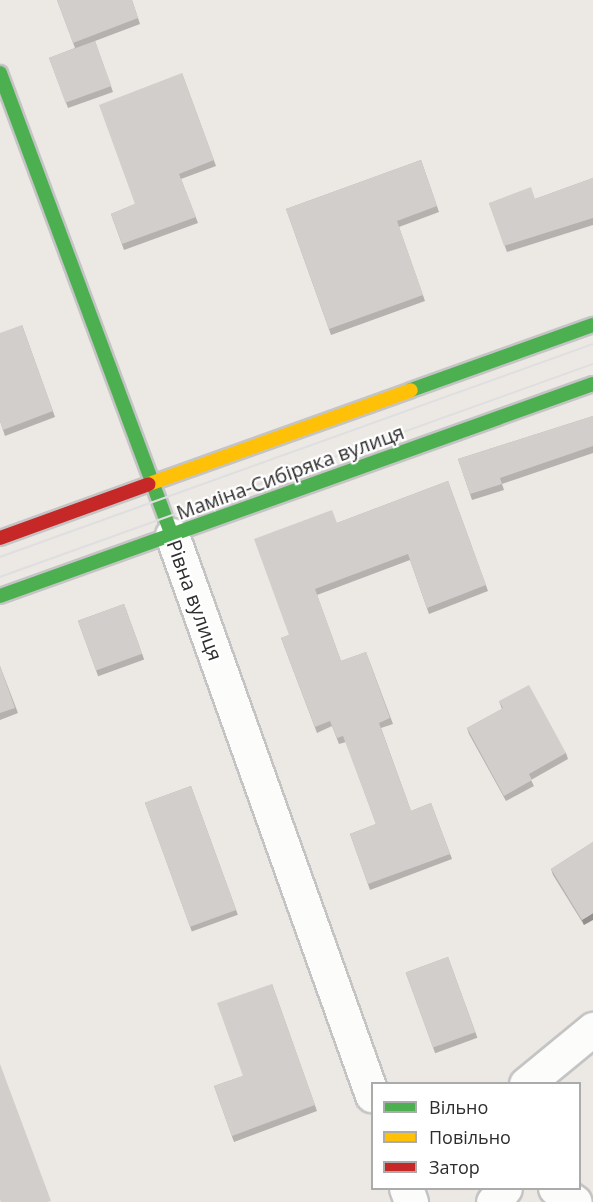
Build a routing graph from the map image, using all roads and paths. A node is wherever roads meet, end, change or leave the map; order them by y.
1 (0, 73) edge
2 (593, 325) edge
3 (593, 384) edge
4 (152, 483) junction
5 (171, 535) junction
6 (0, 538) edge
7 (0, 596) edge
8 (593, 1029) edge
9 (527, 1082) edge
10 (371, 1092) edge
11 (503, 1190) edge
12 (558, 1190) edge
13 (493, 1202) edge
14 (575, 1202) edge

1 - 4 main road, Рівна вулиця
2 - 4 main road, Маміна-Сибіряка вулиця
3 - 5 main road, Маміна-Сибіряка вулиця
4 - 5 main road, Рівна вулиця
4 - 6 main road, Маміна-Сибіряка вулиця
5 - 7 main road, Маміна-Сибіряка вулиця
5 - 10 street, Рівна вулиця
8 - 9 street
11 - 13 street
12 - 14 street

